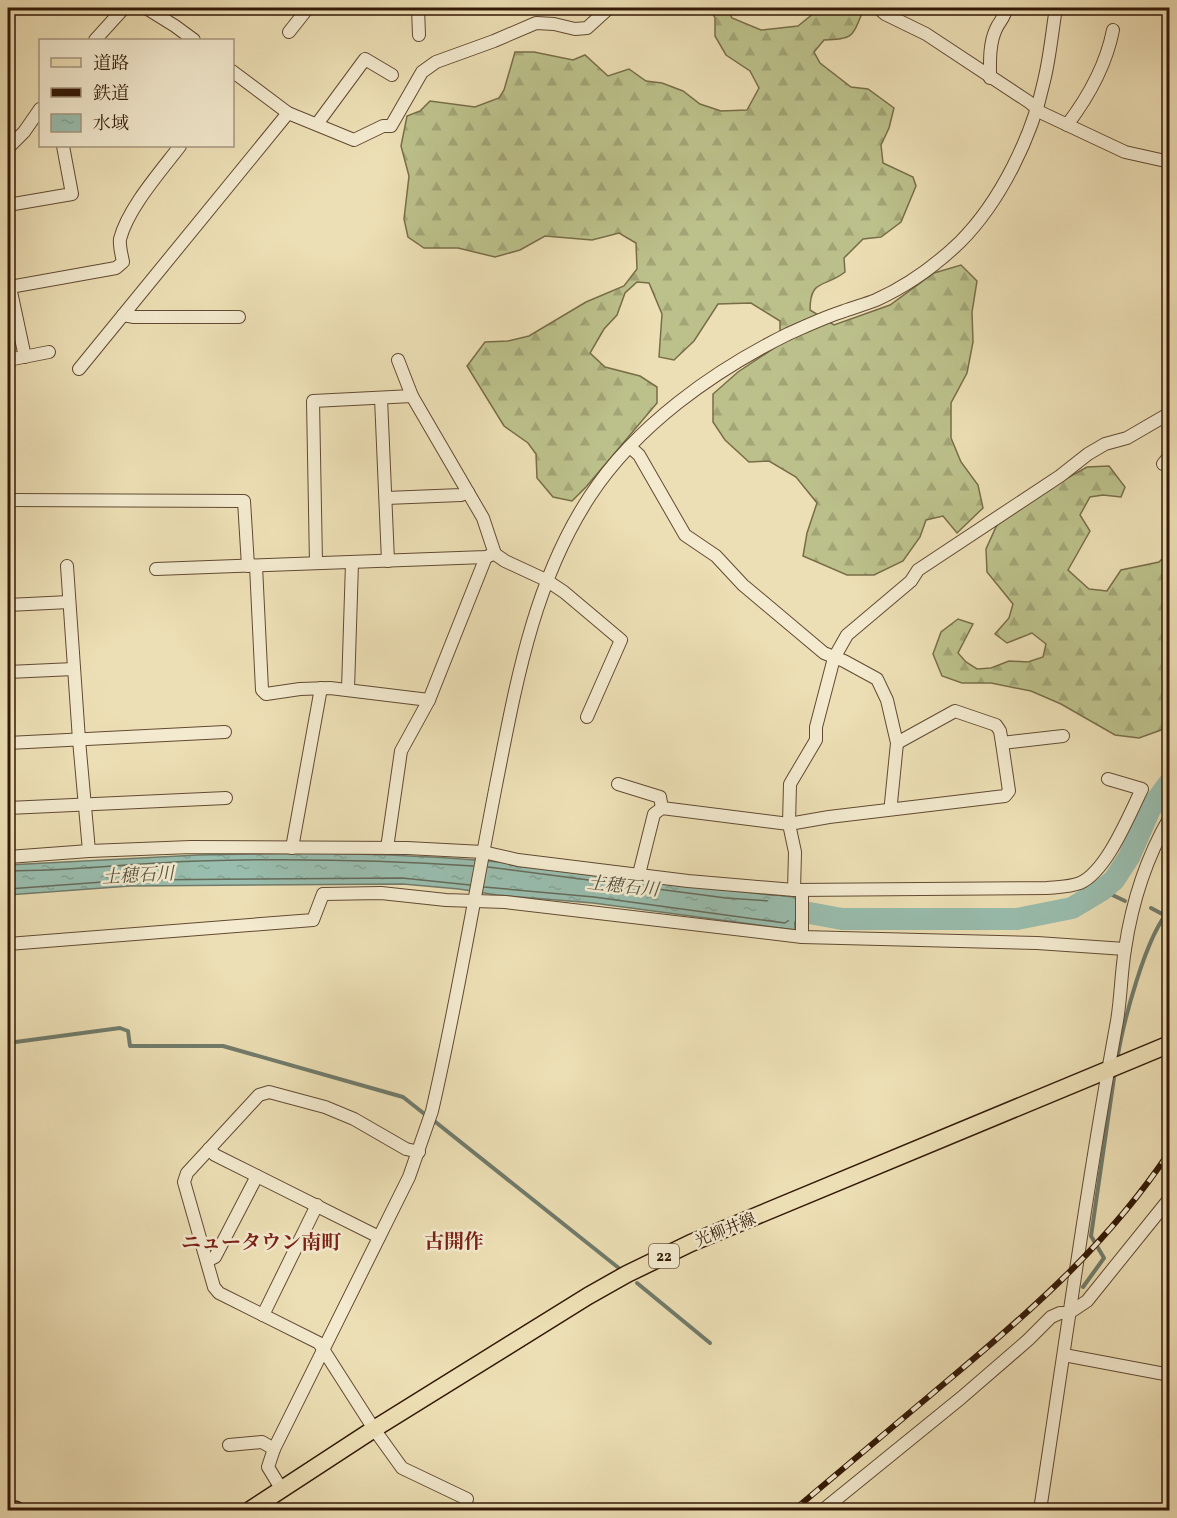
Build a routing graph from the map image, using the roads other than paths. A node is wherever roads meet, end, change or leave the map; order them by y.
1 (123, 8) edge
2 (146, 8) edge
3 (308, 8) edge
4 (418, 8) edge
5 (609, 8) edge
6 (878, 8) edge
7 (1006, 8) edge
8 (1056, 8) edge
9 (1113, 30) dead end
10 (289, 32) dead end
11 (419, 35) dead end
12 (96, 39) edge
13 (193, 39) edge
14 (234, 74) edge
15 (392, 75) dead end
16 (990, 78) junction
17 (1036, 109) junction
18 (288, 113) junction
19 (38, 117) edge
20 (317, 124) junction
21 (1067, 125) junction
22 (63, 147) edge
23 (179, 147) edge
24 (8, 148) edge
25 (1170, 162) edge
26 (8, 205) edge
27 (123, 315) junction
28 (239, 317) dead end
29 (49, 352) dead end
30 (25, 357) junction
31 (8, 360) edge
32 (398, 360) dead end
33 (79, 369) dead end
34 (412, 396) junction
35 (381, 399) junction
36 (1170, 413) edge
37 (630, 447) junction
38 (468, 492) junction
39 (386, 498) junction
40 (8, 500) edge
41 (491, 555) junction
42 (388, 561) junction
43 (316, 563) junction
44 (352, 563) junction
45 (67, 566) dead end
46 (252, 566) junction
47 (156, 569) dead end
48 (546, 580) junction
49 (69, 602) junction
50 (8, 605) edge
51 (834, 658) junction
52 (74, 669) junction
53 (8, 672) edge
54 (321, 688) junction
55 (348, 689) junction
56 (429, 700) junction
57 (587, 717) dead end
58 (225, 732) dead end
59 (1063, 736) dead end
60 (79, 740) junction
61 (8, 743) edge
62 (897, 743) junction
63 (1002, 743) junction
64 (1108, 779) dead end
65 (618, 784) dead end
66 (226, 798) dead end
67 (85, 805) junction
68 (8, 808) edge
69 (663, 808) junction
70 (893, 809) junction
71 (1170, 817) edge
72 (789, 824) junction
73 (292, 848) junction
74 (387, 848) junction
75 (89, 851) junction
76 (483, 854) junction
77 (8, 857) edge
78 (639, 874) junction
79 (799, 892) junction
80 (474, 898) junction
81 (802, 935) junction
82 (8, 944) edge
83 (1125, 950) junction
84 (1170, 1044) edge
85 (1116, 1066) junction
86 (209, 1149) junction
87 (419, 1152) junction
88 (257, 1176) junction
89 (1170, 1198) edge
90 (316, 1205) junction
91 (380, 1237) junction
92 (207, 1261) junction
93 (1069, 1313) junction
94 (263, 1315) junction
95 (324, 1351) junction
96 (1064, 1355) junction
97 (1170, 1375) edge
98 (374, 1429) junction
99 (229, 1445) dead end
100 (274, 1449) junction
101 (282, 1490) junction
102 (467, 1499) dead end
103 (8, 1509) edge
104 (16, 1510) edge
105 (249, 1510) edge
106 (823, 1510) edge
107 (1040, 1510) edge

1 - 12 street
2 - 13 street
3 - 10 street
4 - 11 street
5 - 20 street
6 - 16 street
7 - 16 street
8 - 17 street
9 - 21 street
14 - 18 street
15 - 20 street
16 - 17 street
17 - 21 street
17 - 37 street
18 - 20 street
18 - 27 street
19 - 24 street
21 - 25 street
22 - 26 street
23 - 30 street
27 - 28 street
27 - 33 street
29 - 30 street
30 - 31 street
32 - 34 street
34 - 35 street
34 - 38 street
35 - 39 street
35 - 43 street
36 - 51 street
37 - 48 street
37 - 51 street
38 - 39 street
38 - 41 street
39 - 42 street
40 - 46 street
41 - 42 street
41 - 48 street
41 - 56 street
42 - 44 street
43 - 44 street
43 - 46 street
44 - 55 street
45 - 49 street
46 - 47 street
46 - 54 street
48 - 57 street
48 - 76 street
49 - 50 street
49 - 52 street
51 - 62 street
51 - 72 street
52 - 53 street
52 - 60 street
54 - 55 street
54 - 73 street
55 - 56 street
56 - 74 street
58 - 60 street
59 - 63 street
60 - 61 street
60 - 67 street
62 - 63 street
62 - 70 street
63 - 70 street
64 - 79 street
65 - 69 street
66 - 67 street
67 - 68 street
67 - 75 street
69 - 72 street
69 - 78 street
70 - 72 street
71 - 83 street
72 - 79 street
73 - 74 street
73 - 75 street
74 - 76 street
75 - 77 street
76 - 78 street
76 - 80 street
78 - 79 street
79 - 81 street
80 - 81 street
80 - 82 street
80 - 87 street
81 - 83 street
83 - 85 street
84 - 85 main road, 光柳井線 / 22
85 - 93 street
85 - 98 main road, 光柳井線 / 22
86 - 87 street
86 - 88 street
86 - 92 street
87 - 91 street
88 - 90 street
88 - 92 street
89 - 93 street
90 - 91 street
90 - 94 street
91 - 95 street
92 - 94 street
93 - 96 street
93 - 106 street
94 - 95 street
95 - 98 street
95 - 100 street
96 - 97 street
96 - 107 street
98 - 101 main road, 光柳井線 / 22
98 - 102 street
99 - 100 street
100 - 101 street
101 - 105 main road, 光柳井線 / 22
103 - 104 main road

